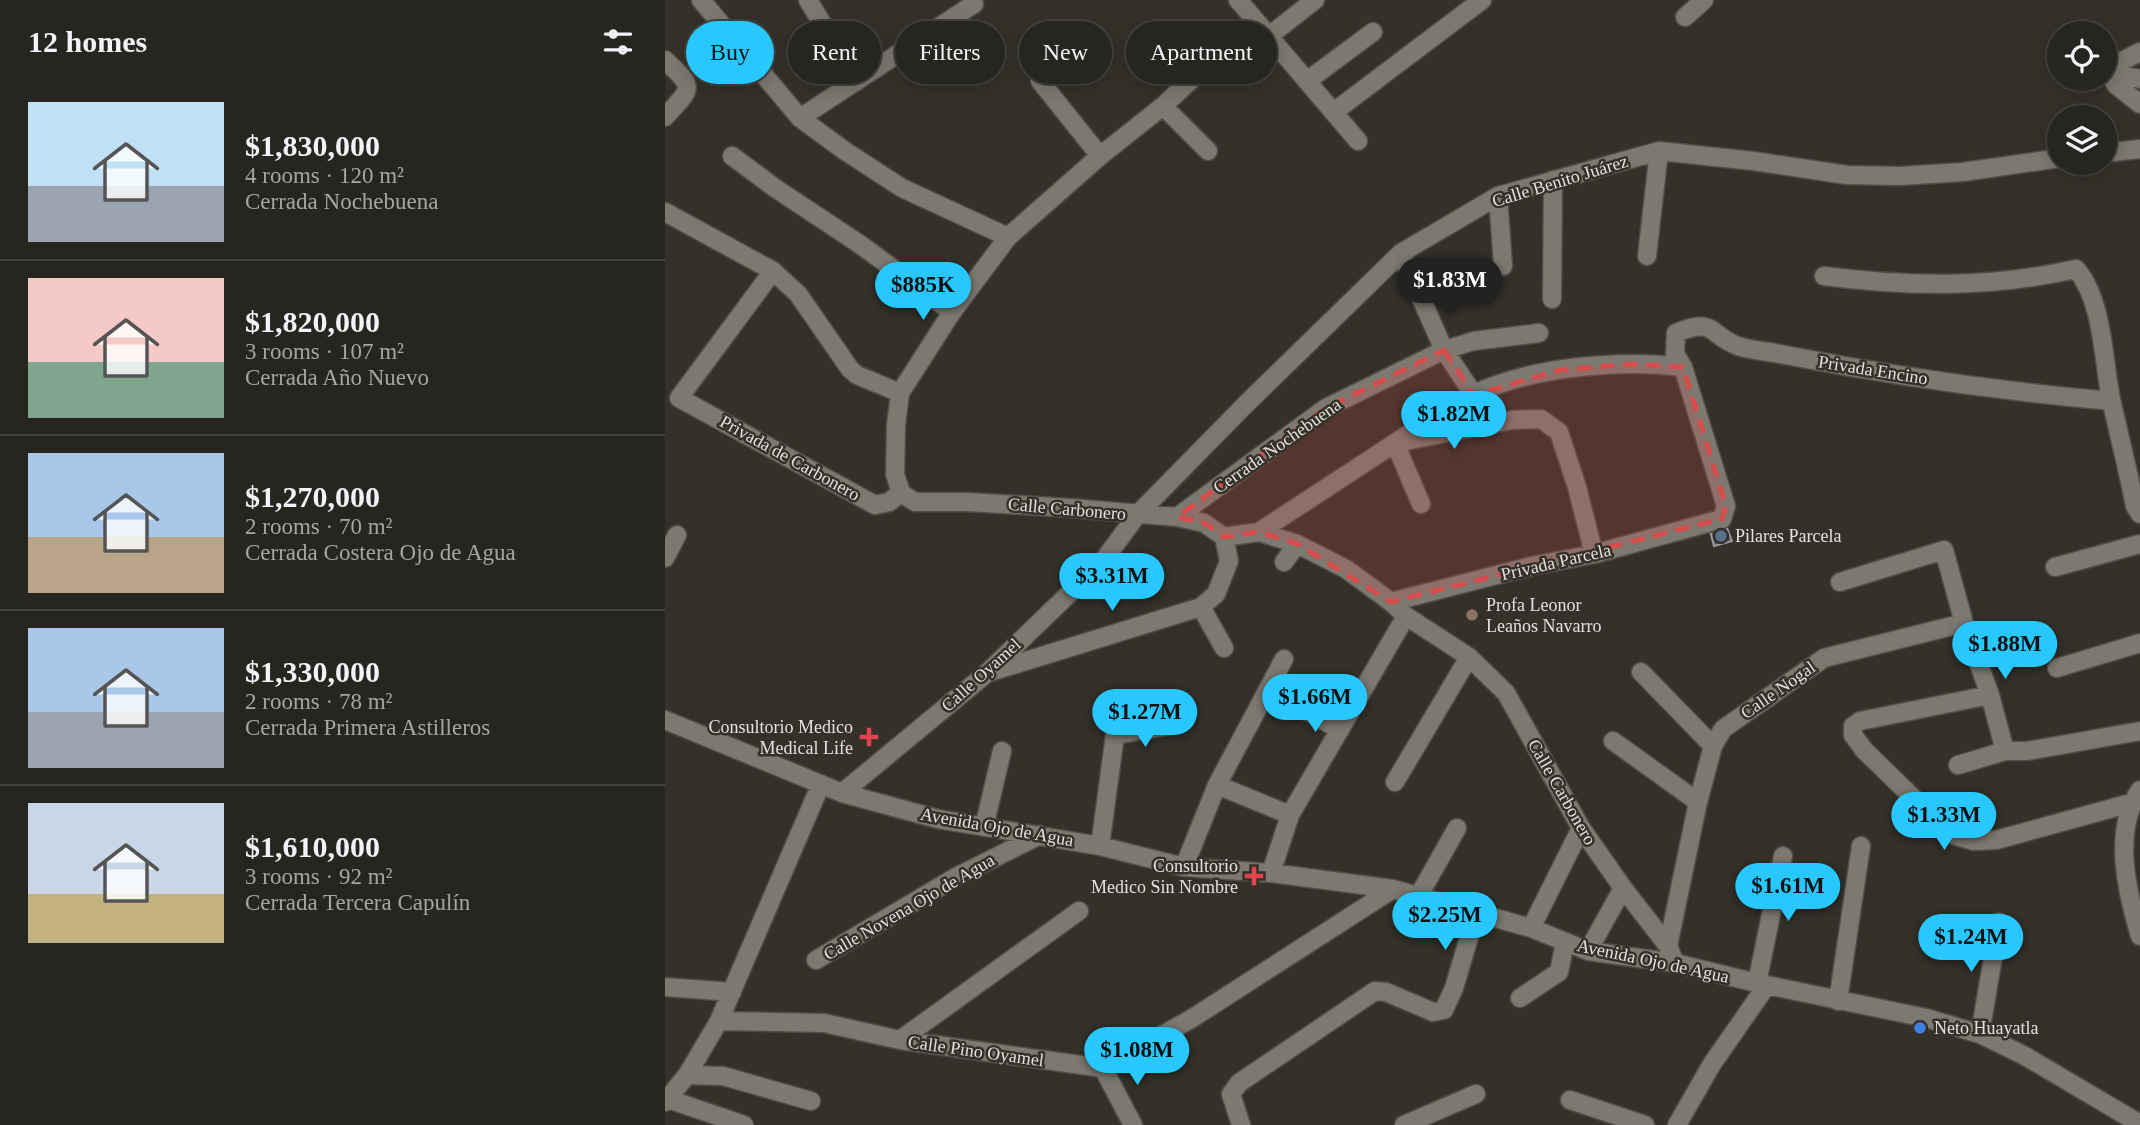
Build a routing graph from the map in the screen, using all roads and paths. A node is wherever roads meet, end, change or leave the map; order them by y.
1 (701, 0) edge
2 (808, 0) edge
3 (1238, 0) edge
4 (1315, 0) edge
5 (1482, 0) edge
6 (1704, 0) edge
7 (973, 2) edge
8 (1685, 17) dead end
9 (1255, 19) joint
10 (821, 21) edge
11 (1277, 30) edge
12 (1373, 32) dead end
13 (1277, 45) edge
14 (2140, 52) edge
15 (665, 60) edge
16 (2117, 64) edge
17 (881, 65) edge
18 (2117, 75) edge
19 (2140, 79) edge
20 (1307, 81) junction
21 (852, 84) edge
22 (1042, 84) edge
23 (2117, 86) edge
24 (2140, 104) edge
25 (1163, 106) junction
26 (1335, 111) junction
27 (665, 117) edge
28 (800, 118) junction
29 (1358, 141) dead end
30 (2140, 149) edge
31 (1208, 151) dead end
32 (1659, 151) junction
33 (2117, 152) edge
34 (732, 156) dead end
35 (1100, 156) junction
36 (2047, 160) edge
37 (1553, 180) junction
38 (1498, 196) junction
39 (665, 212) edge
40 (1008, 237) junction
41 (1401, 253) junction
42 (1647, 256) dead end
43 (1503, 266) dead end
44 (773, 271) junction
45 (1824, 276) dead end
46 (1552, 299) dead end
47 (953, 312) junction
48 (1539, 333) dead end
49 (1444, 350) junction
50 (1683, 367) junction
51 (900, 393) junction
52 (1474, 395) junction
53 (2112, 401) junction
54 (1395, 443) junction
55 (901, 493) junction
56 (1421, 504) dead end
57 (2140, 514) edge
58 (1137, 515) junction
59 (1177, 517) junction
60 (1259, 532) junction
61 (677, 535) dead end
62 (1224, 537) junction
63 (1297, 544) junction
64 (2140, 544) edge
65 (1594, 554) junction
66 (665, 558) edge
67 (1284, 562) dead end
68 (2055, 567) dead end
69 (1840, 582) dead end
70 (1391, 602) junction
71 (1201, 607) junction
72 (1406, 616) junction
73 (1963, 623) junction
74 (2140, 643) edge
75 (1224, 648) dead end
76 (1469, 657) junction
77 (1284, 659) dead end
78 (2057, 668) dead end
79 (1641, 672) dead end
80 (987, 673) junction
81 (1268, 689) junction
82 (1990, 695) junction
83 (665, 720) edge
84 (1168, 726) dead end
85 (1340, 730) junction
86 (2140, 730) edge
87 (1613, 741) dead end
88 (1713, 746) junction
89 (1002, 751) dead end
90 (2005, 751) junction
91 (1958, 765) dead end
92 (1395, 782) dead end
93 (821, 784) junction
94 (1217, 785) junction
95 (842, 793) junction
96 (2136, 797) edge
97 (1698, 802) junction
98 (1290, 815) junction
99 (984, 827) junction
100 (1457, 828) dead end
101 (1581, 828) junction
102 (1040, 835) junction
103 (1100, 846) junction
104 (1861, 846) dead end
105 (1783, 856) dead end
106 (1184, 867) junction
107 (1271, 873) junction
108 (1623, 888) junction
109 (1393, 889) junction
110 (1418, 897) junction
111 (2135, 899) edge
112 (1079, 911) dead end
113 (1476, 914) junction
114 (1999, 922) dead end
115 (1531, 928) junction
116 (2140, 936) edge
117 (1565, 942) junction
118 (1668, 946) junction
119 (1588, 951) junction
120 (816, 960) dead end
121 (1675, 963) junction
122 (1762, 984) junction
123 (665, 987) edge
124 (732, 992) junction
125 (1520, 998) dead end
126 (1838, 1001) junction
127 (719, 1021) junction
128 (1980, 1034) junction
129 (900, 1040) junction
130 (1104, 1068) junction
131 (687, 1075) junction
132 (1476, 1094) dead end
133 (666, 1100) edge
134 (1570, 1100) dead end
135 (811, 1101) dead end
136 (2137, 1124) edge
137 (744, 1125) edge
138 (1133, 1125) edge
139 (1241, 1125) edge
140 (1404, 1125) edge
141 (1645, 1125) edge
142 (1677, 1125) edge

1 - 28 street
2 - 10 street
3 - 9 street
4 - 11 street
5 - 26 street
6 - 8 street
7 - 17 street
9 - 25 street
12 - 20 street
13 - 20 street
14 - 16 street
15 - 27 street
18 - 19 street
20 - 26 street
21 - 28 street
22 - 35 street
23 - 24 street
25 - 31 street
25 - 35 street
26 - 29 street
28 - 40 street
30 - 33 street
32 - 36 street, Calle Benito Juárez
32 - 37 street, Calle Benito Juárez
32 - 42 street
34 - 47 street
35 - 40 street
37 - 38 street, Calle Benito Juárez
37 - 46 street
38 - 41 street, Calle Benito Juárez
38 - 43 street
39 - 44 street
40 - 47 street
41 - 49 street
41 - 58 street, Calle Benito Juárez
44 - 51 street
44 - 55 street, Privada de Carbonero
45 - 53 street
47 - 51 street
48 - 49 street, Cerrada Nochebuena
49 - 52 street
49 - 59 street, Cerrada Nochebuena
50 - 52 street
50 - 53 street, Privada Encino
50 - 65 street, Privada Parcela
51 - 55 street
52 - 54 street
53 - 57 street
54 - 56 street
54 - 60 street
54 - 65 street
55 - 58 street, Calle Carbonero
58 - 59 street, Calle Carbonero
58 - 80 street, Calle Oyamel
59 - 62 street, Calle Carbonero
60 - 62 street, Calle Carbonero
60 - 63 street, Calle Carbonero
61 - 66 street
62 - 71 street
63 - 67 street
63 - 70 street, Calle Carbonero
64 - 68 street
65 - 70 street, Privada Parcela
69 - 73 street
70 - 72 street, Calle Carbonero
71 - 75 street
71 - 80 street
72 - 76 street, Calle Carbonero
72 - 85 street
73 - 82 street
73 - 88 street, Calle Nogal
74 - 78 street
76 - 92 street
76 - 101 street, Calle Carbonero
77 - 81 street
79 - 88 street
80 - 95 street, Calle Oyamel
81 - 85 street
81 - 94 street
82 - 90 street
82 - 96 street
83 - 93 street, Avenida Ojo de Agua
84 - 103 street
85 - 98 street
86 - 90 street
87 - 97 street
88 - 97 street, Calle Nogal
89 - 99 street
90 - 91 street
93 - 95 street, Avenida Ojo de Agua
93 - 124 street
94 - 98 street
94 - 106 street
95 - 99 street, Avenida Ojo de Agua
96 - 111 street
97 - 118 street, Calle Nogal
98 - 107 street
99 - 102 street, Avenida Ojo de Agua
100 - 110 street
101 - 108 street, Calle Carbonero
101 - 115 street
102 - 103 street, Avenida Ojo de Agua
102 - 120 street, Calle Novena Ojo de Agua
103 - 106 street, Avenida Ojo de Agua
104 - 126 street
105 - 122 street
106 - 107 street, Avenida Ojo de Agua
107 - 109 street, Avenida Ojo de Agua
108 - 118 street, Calle Carbonero
108 - 119 street
109 - 110 street, Avenida Ojo de Agua
109 - 130 street
110 - 113 street, Avenida Ojo de Agua
111 - 116 street
112 - 129 street
113 - 115 street, Avenida Ojo de Agua
113 - 139 street
114 - 128 street
115 - 117 street, Avenida Ojo de Agua
117 - 119 street, Avenida Ojo de Agua
117 - 125 street
118 - 121 street, Calle Carbonero
119 - 121 street, Avenida Ojo de Agua
121 - 122 street, Avenida Ojo de Agua
122 - 126 street, Avenida Ojo de Agua
122 - 142 street
123 - 124 street
124 - 127 street
126 - 128 street, Avenida Ojo de Agua
127 - 129 street, Calle Pino Oyamel
127 - 131 street
128 - 136 street, Avenida Ojo de Agua
129 - 130 street, Calle Pino Oyamel
130 - 138 street
131 - 133 street
131 - 135 street
132 - 140 street
133 - 137 street
134 - 141 street

